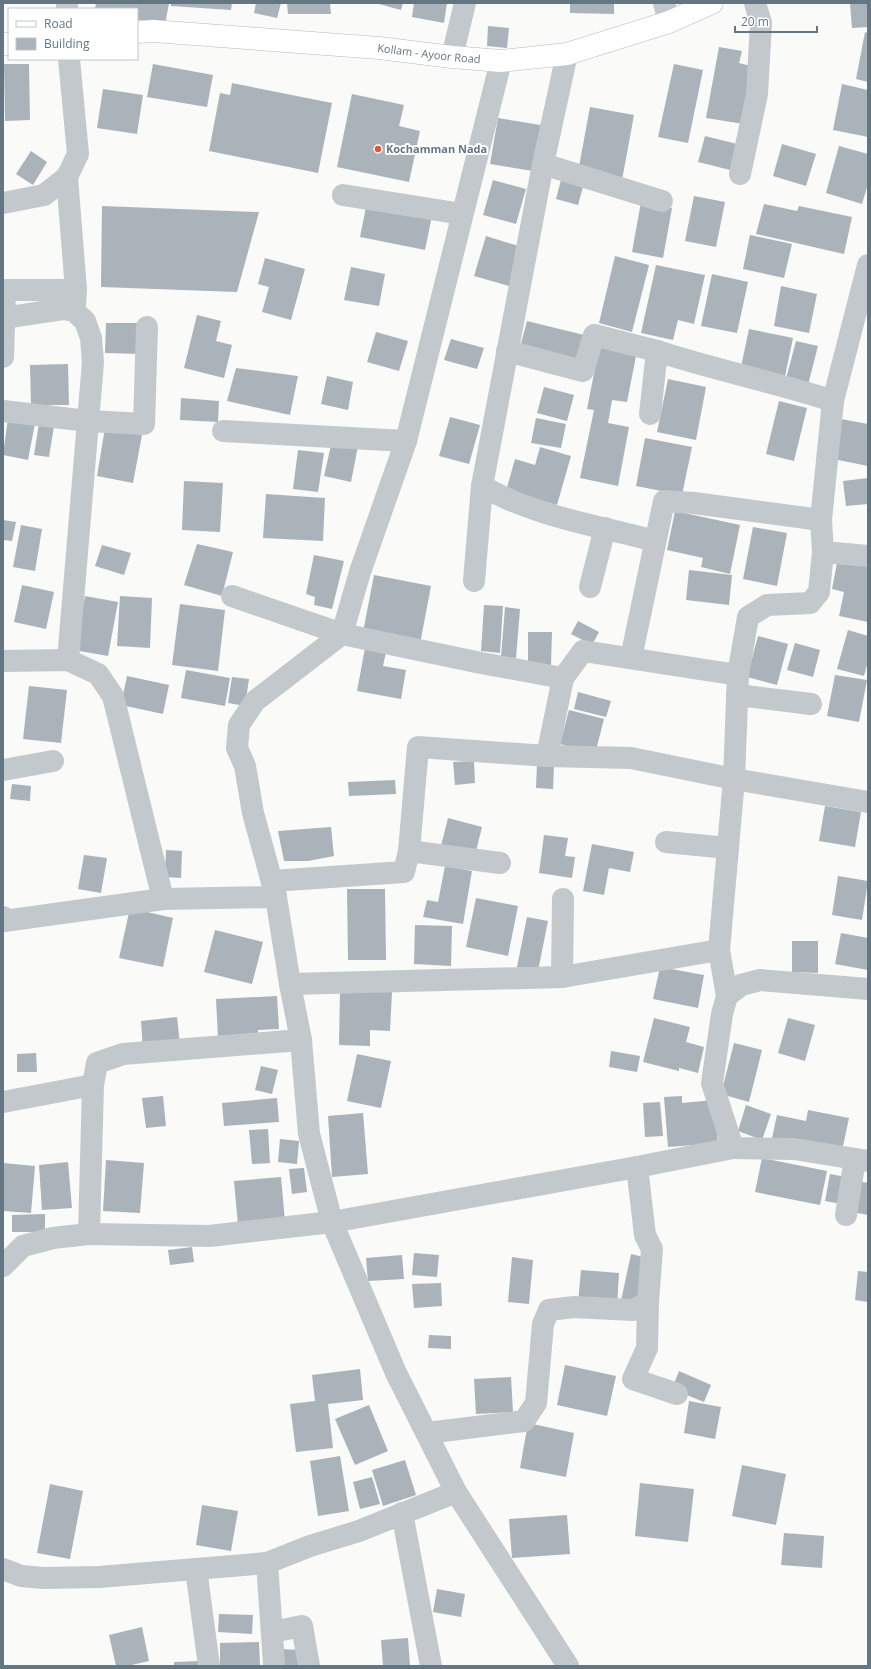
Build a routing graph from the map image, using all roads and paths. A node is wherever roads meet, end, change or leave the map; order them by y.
1 (465, 3) edge
2 (712, 3) edge
3 (755, 3) edge
4 (666, 13) edge
5 (138, 32) edge
6 (567, 54) junction
7 (452, 57) junction
8 (69, 60) edge
9 (500, 61) junction
10 (543, 164) junction
11 (740, 174) dead end
12 (67, 177) junction
13 (343, 195) dead end
14 (662, 201) dead end
15 (3, 203) edge
16 (462, 214) junction
17 (867, 270) edge
18 (4, 290) edge
19 (76, 290) junction
20 (74, 312) junction
21 (4, 318) edge
22 (148, 328) dead end
23 (507, 351) junction
24 (657, 351) junction
25 (3, 357) edge
26 (833, 401) junction
27 (3, 411) edge
28 (650, 414) dead end
29 (88, 421) junction
30 (223, 431) dead end
31 (406, 441) junction
32 (482, 486) junction
33 (821, 520) junction
34 (605, 528) junction
35 (655, 541) junction
36 (823, 552) junction
37 (868, 556) edge
38 (474, 581) dead end
39 (590, 587) dead end
40 (232, 596) dead end
41 (342, 634) junction
42 (631, 658) junction
43 (68, 660) junction
44 (3, 661) edge
45 (563, 678) junction
46 (738, 685) junction
47 (811, 704) dead end
48 (547, 756) junction
49 (53, 761) dead end
50 (3, 770) edge
51 (734, 779) junction
52 (868, 802) edge
53 (666, 842) dead end
54 (728, 848) junction
55 (409, 851) junction
56 (500, 863) dead end
57 (274, 889) junction
58 (563, 899) dead end
59 (162, 900) junction
60 (3, 920) edge
61 (719, 950) junction
62 (562, 977) junction
63 (290, 984) junction
64 (868, 990) edge
65 (727, 996) junction
66 (301, 1040) junction
67 (93, 1085) junction
68 (3, 1102) edge
69 (733, 1148) junction
70 (861, 1160) edge
71 (638, 1167) junction
72 (846, 1215) dead end
73 (332, 1222) junction
74 (89, 1234) junction
75 (3, 1266) edge
76 (648, 1302) junction
77 (677, 1394) dead end
78 (427, 1433) junction
79 (456, 1492) junction
80 (402, 1514) junction
81 (267, 1563) junction
82 (3, 1569) edge
83 (196, 1569) junction
84 (272, 1632) junction
85 (274, 1664) dead end
86 (209, 1666) edge
87 (309, 1666) edge
88 (431, 1666) edge
89 (568, 1666) edge

1 - 7 street
2 - 4 main road, Kollam - Ayoor Road
3 - 11 street
4 - 6 main road, Kollam - Ayoor Road
5 - 7 main road, Kollam - Ayoor Road
6 - 9 main road, Kollam - Ayoor Road
6 - 10 street
7 - 9 main road, Kollam - Ayoor Road
8 - 12 street
9 - 16 street
10 - 14 street
10 - 23 street
12 - 15 street
12 - 19 street
13 - 16 street
16 - 31 street
17 - 26 street
18 - 19 street
18 - 21 street
19 - 20 street
20 - 21 street
20 - 29 street
21 - 25 street
22 - 29 street
23 - 24 street
23 - 32 street
24 - 26 street
24 - 28 street
26 - 33 street
27 - 29 street
29 - 43 street
30 - 31 street
31 - 41 street
32 - 34 street
32 - 38 street
33 - 35 street
33 - 36 street
34 - 35 street
34 - 39 street
35 - 42 street
36 - 37 street
36 - 46 street
40 - 41 street
41 - 45 street
41 - 57 street
42 - 45 street
42 - 46 street
43 - 44 street
43 - 59 street
45 - 48 street
46 - 47 street
46 - 51 street
48 - 51 street
48 - 55 street
49 - 50 street
51 - 52 street
51 - 54 street
53 - 54 street
54 - 61 street
55 - 56 street
55 - 57 street
57 - 59 street
57 - 63 street
58 - 62 street
59 - 60 street
61 - 62 street
61 - 65 street
62 - 63 street
63 - 66 street
64 - 65 street
65 - 69 street
66 - 67 street
66 - 73 street
67 - 68 street
67 - 74 street
69 - 70 street
69 - 71 street
70 - 72 street
71 - 73 street
71 - 76 street
73 - 74 street
73 - 78 street
74 - 75 street
76 - 77 street
76 - 78 street
78 - 79 street
79 - 80 street
79 - 89 street
80 - 81 street
80 - 88 street
81 - 83 street
81 - 84 street
82 - 83 street
83 - 86 street
84 - 85 street
84 - 87 street

